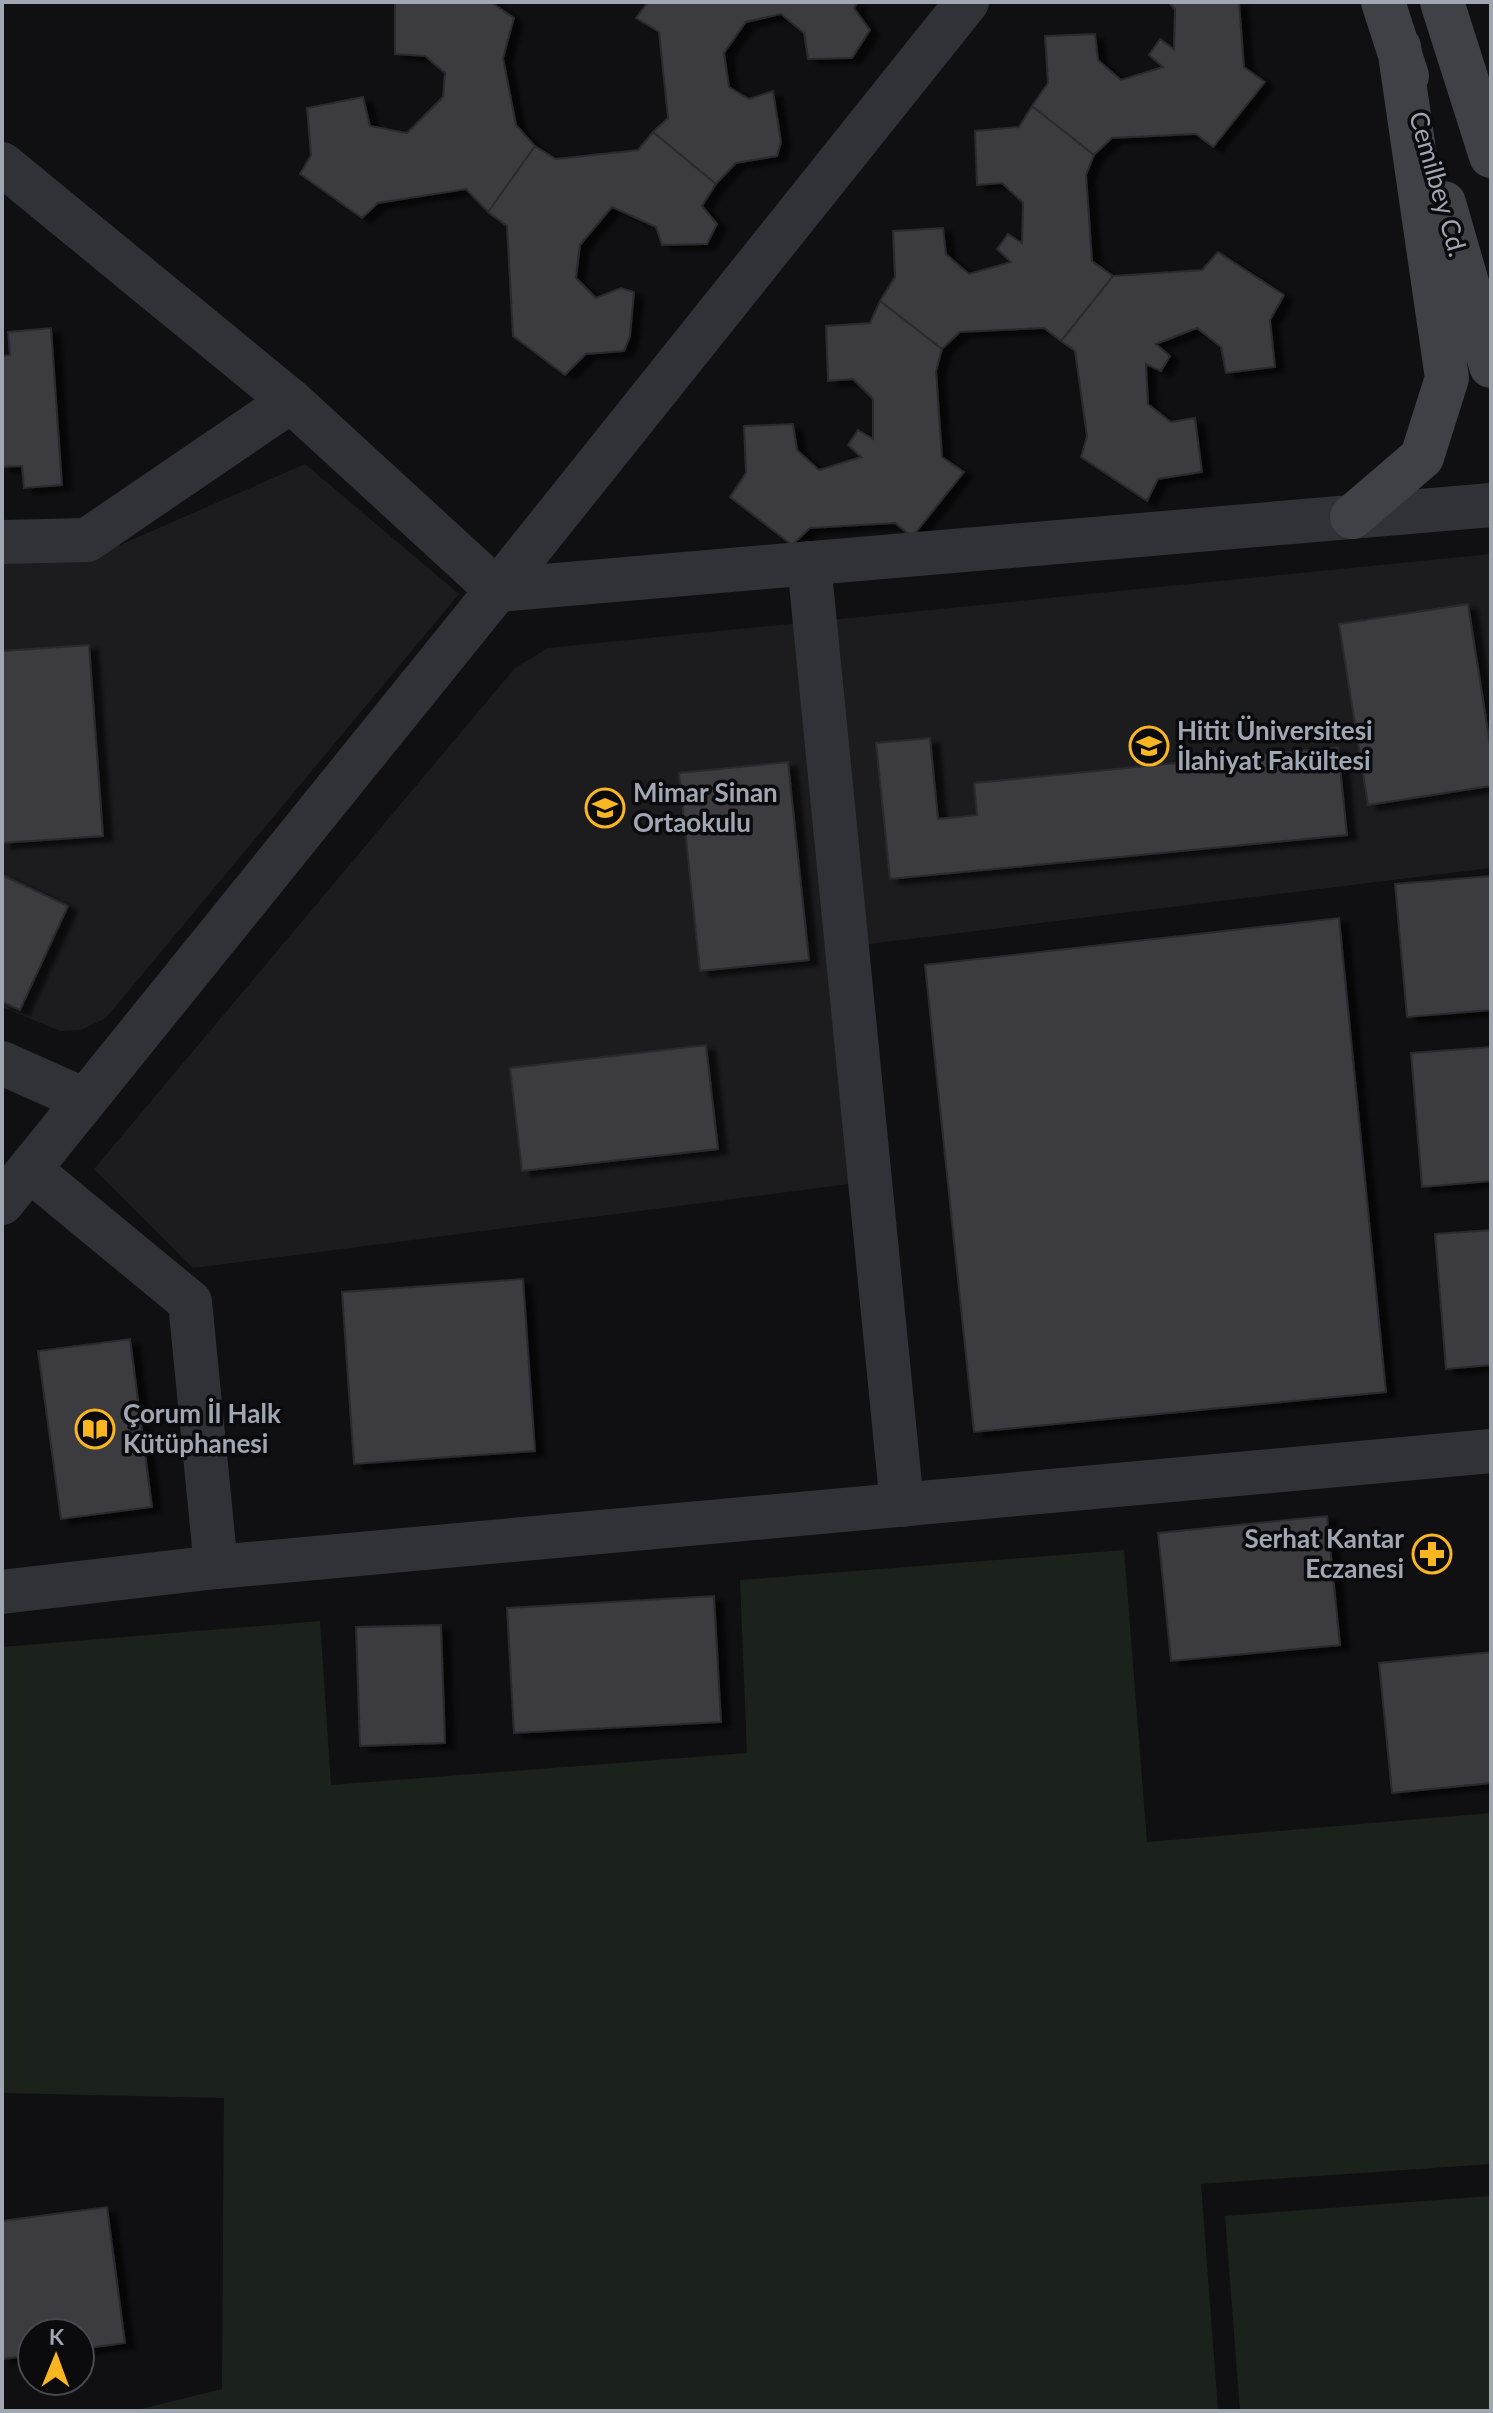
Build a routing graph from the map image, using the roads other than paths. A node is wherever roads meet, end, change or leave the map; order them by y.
1 (967, 2) edge
2 (1383, 2) edge
3 (1442, 2) edge
4 (1399, 47) junction
5 (1491, 156) edge
6 (2, 164) edge
7 (1491, 366) edge
8 (291, 401) junction
9 (1491, 505) edge
10 (1352, 517) junction
11 (2, 542) edge
12 (809, 563) junction
13 (497, 590) junction
14 (2, 1063) edge
15 (85, 1100) junction
16 (30, 1170) junction
17 (2, 1203) edge
18 (1491, 1451) edge
19 (902, 1505) junction
20 (216, 1567) junction
21 (2, 1592) edge

1 - 13 street
2 - 4 main road, Cemilbey Cd.
3 - 5 main road
4 - 7 main road, Cemilbey Cd.
4 - 10 main road
6 - 8 street
8 - 11 street
8 - 13 street
9 - 10 street
10 - 12 street
12 - 13 street
12 - 19 street
13 - 15 street
14 - 15 street
15 - 16 street
16 - 17 street
16 - 20 street
18 - 19 street
19 - 20 street
20 - 21 street

